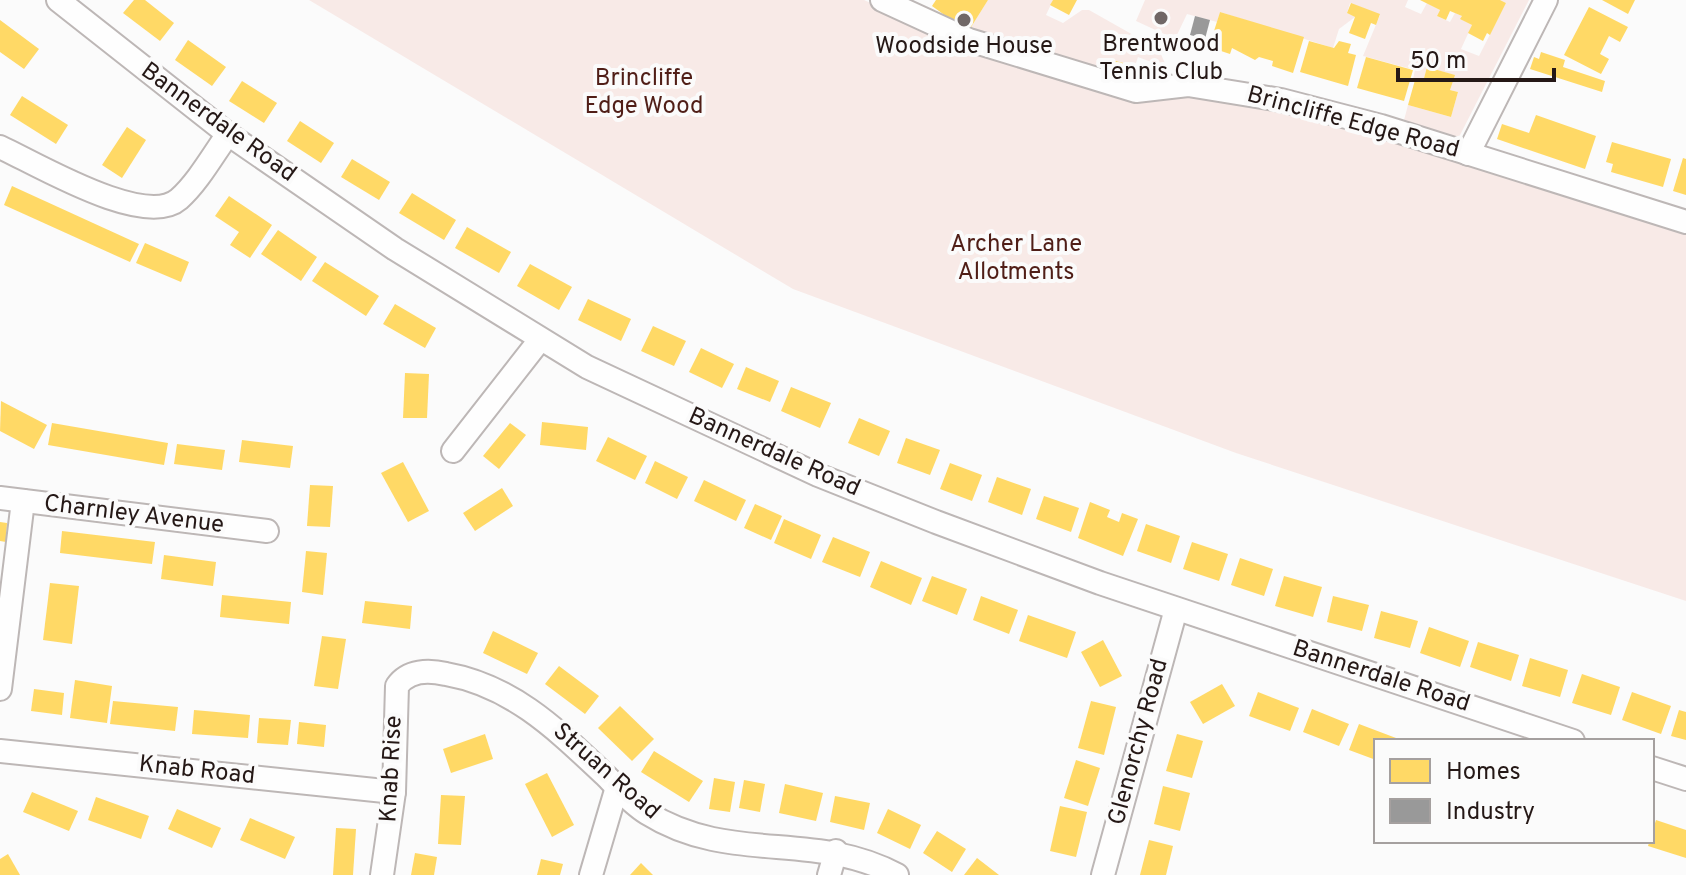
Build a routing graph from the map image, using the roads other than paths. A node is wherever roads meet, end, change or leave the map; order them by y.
1 (58, 0) edge
2 (882, 0) edge
3 (1546, 0) edge
4 (228, 134) junction
5 (0, 147) edge
6 (1468, 154) junction
7 (1686, 222) edge
8 (539, 341) junction
9 (453, 451) dead end
10 (0, 498) edge
11 (23, 501) junction
12 (267, 531) dead end
13 (1176, 609) junction
14 (415, 673) joint
15 (0, 689) edge
16 (1567, 739) edge
17 (0, 751) edge
18 (1654, 769) edge
19 (1686, 779) edge
20 (617, 787) junction
21 (394, 792) junction
22 (836, 851) junction
23 (382, 875) edge
24 (591, 875) edge
25 (829, 875) edge
26 (897, 875) edge
27 (1103, 875) edge

1 - 4 street, Bannerdale Road
2 - 6 street, Brincliffe Edge Road
3 - 6 street
4 - 5 street
4 - 8 street, Bannerdale Road
6 - 7 street, Brincliffe Edge Road
8 - 9 street
8 - 13 street, Bannerdale Road
10 - 11 street, Charnley Avenue
11 - 12 street, Charnley Avenue
11 - 15 street
13 - 16 street, Bannerdale Road
13 - 27 street, Glenorchy Road
14 - 20 street, Struan Road
14 - 21 street, Knab Rise
17 - 21 street, Knab Road
18 - 19 street
20 - 22 street, Struan Road
20 - 24 street
21 - 23 street, Knab Rise
22 - 25 street
22 - 26 street, Struan Road

